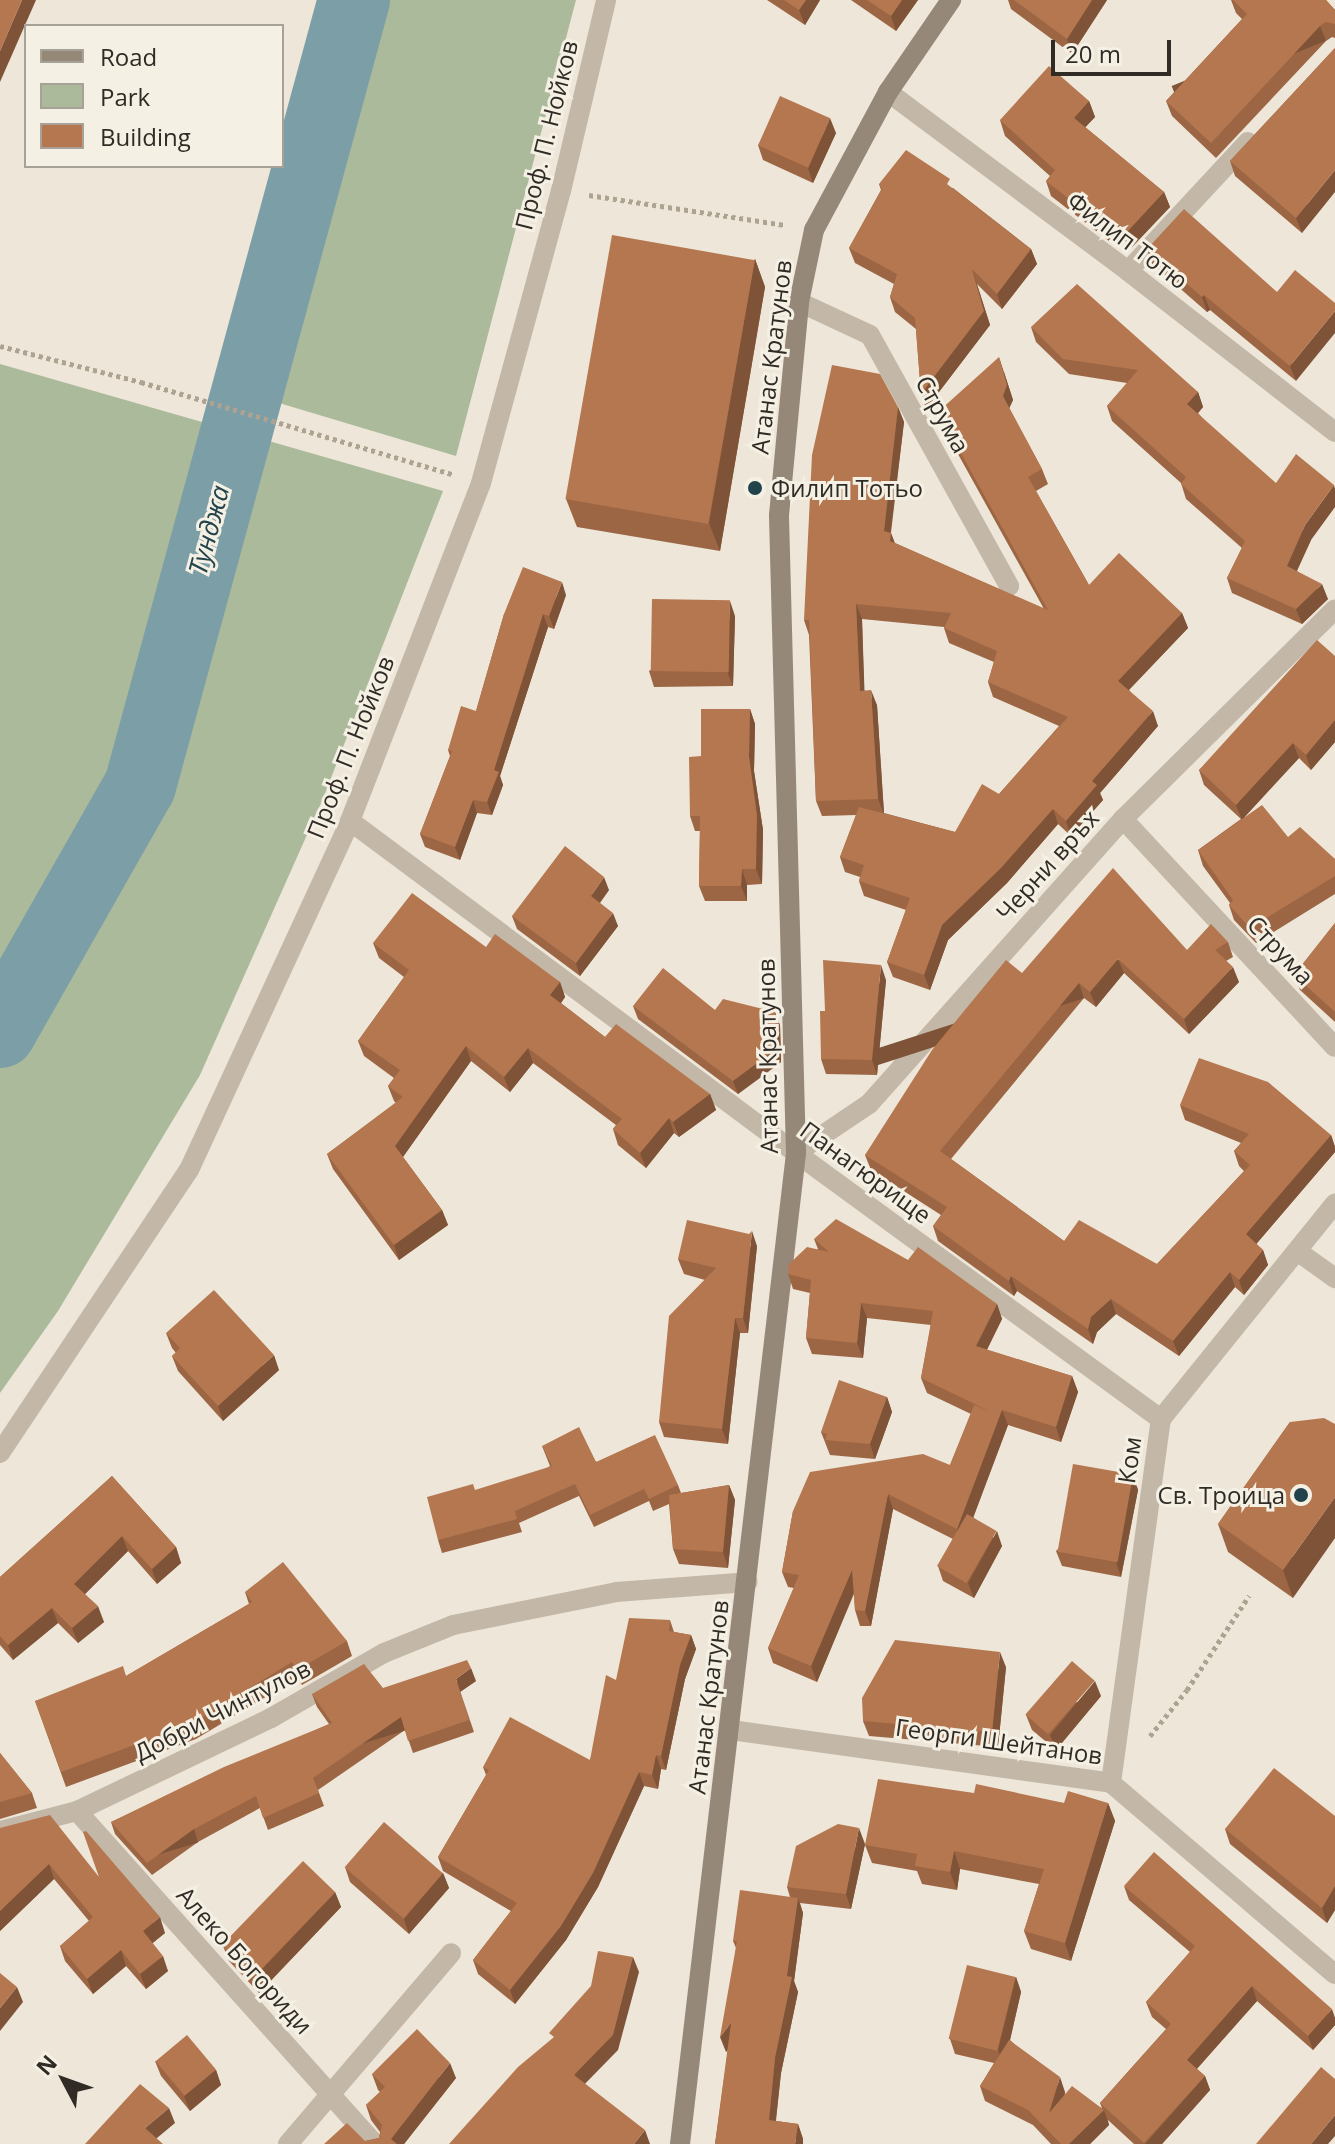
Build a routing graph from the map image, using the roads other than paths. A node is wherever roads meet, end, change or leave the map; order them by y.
1 (606, 0) edge
2 (951, 0) edge
3 (888, 92) junction
4 (1259, 131) edge
5 (1128, 271) junction
6 (799, 302) junction
7 (1335, 432) edge
8 (1009, 586) dead end
9 (1335, 609) edge
10 (1123, 819) junction
11 (350, 821) junction
12 (1335, 1047) edge
13 (796, 1153) junction
14 (1335, 1203) edge
15 (1297, 1251) junction
16 (1335, 1278) edge
17 (1161, 1419) junction
18 (0, 1453) edge
19 (748, 1582) junction
20 (731, 1730) junction
21 (1111, 1783) junction
22 (77, 1811) junction
23 (0, 1831) edge
24 (451, 1953) dead end
25 (1335, 1974) edge
26 (332, 2095) junction
27 (288, 2144) edge
28 (375, 2144) edge
29 (680, 2144) edge

1 - 11 street, Проф. П. Нойков
2 - 3 street, Атанас Кратунов
3 - 5 street, Филип Тотю
3 - 6 street, Атанас Кратунов
4 - 5 street
5 - 7 street, Филип Тотю
6 - 8 street, Струма
6 - 13 street, Атанас Кратунов
9 - 10 street, Черни връх
10 - 12 street, Струма
10 - 13 street, Черни връх
11 - 13 street, Панагюрище
11 - 18 street, Проф. П. Нойков
13 - 17 street, Панагюрище
13 - 19 street, Атанас Кратунов
14 - 15 street, Ком
15 - 16 street
15 - 17 street, Ком
17 - 21 street, Ком
19 - 20 street, Атанас Кратунов
19 - 22 street, Добри Чинтулов
20 - 21 street, Георги Шейтанов
20 - 29 street, Атанас Кратунов
21 - 25 street, Георги Шейтанов
22 - 23 street, Добри Чинтулов
22 - 26 street, Алеко Богориди
24 - 26 street
26 - 27 street
26 - 28 street, Алеко Богориди

